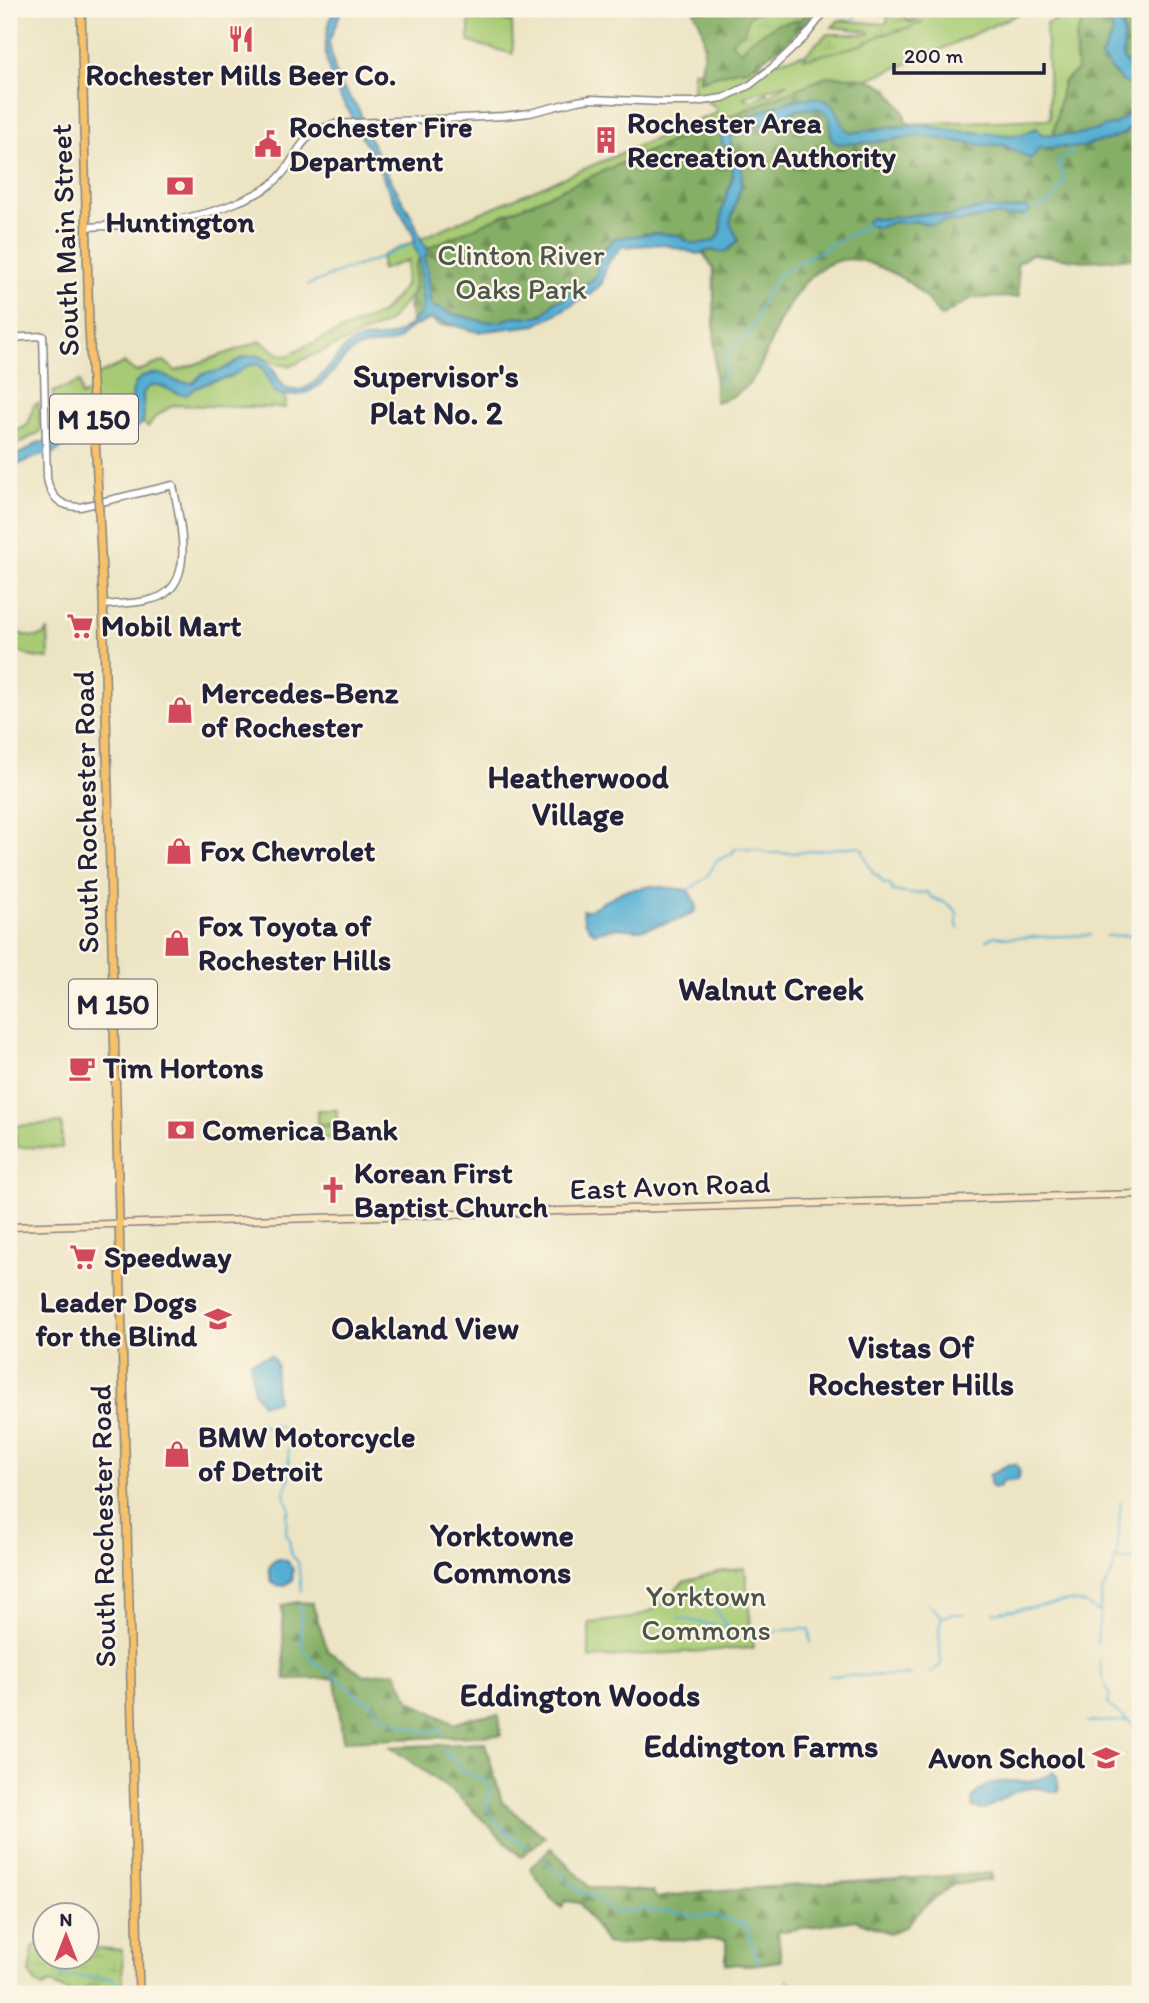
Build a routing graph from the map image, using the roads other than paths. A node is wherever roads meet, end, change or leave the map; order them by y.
1 (81, 9) edge
2 (827, 9) edge
3 (86, 227) junction
4 (9, 339) edge
5 (101, 553) joint
6 (104, 605) junction
7 (1140, 1194) edge
8 (118, 1224) junction
9 (9, 1227) edge
10 (139, 1994) edge

1 - 3 main road, South Main Street / M 150
2 - 3 street
3 - 5 main road, South Main Street / M 150, bridge
4 - 6 street
5 - 6 main road, South Rochester Road / M 150
6 - 8 main road, South Rochester Road / M 150
7 - 8 main road, East Avon Road
8 - 9 main road, East Avon Road
8 - 10 main road, South Rochester Road / M 150

